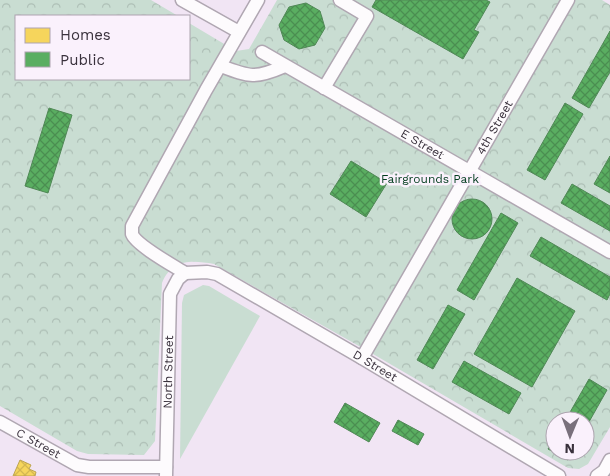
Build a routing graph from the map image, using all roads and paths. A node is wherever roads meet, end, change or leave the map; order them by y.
1 (182, 0) edge
2 (258, 0) edge
3 (340, 0) edge
4 (568, 0) edge
5 (239, 32) junction
6 (262, 52) dead end
7 (221, 66) junction
8 (284, 66) junction
9 (324, 88) junction
10 (469, 172) junction
11 (610, 252) edge
12 (185, 273) junction
13 (362, 358) junction
14 (0, 422) edge
15 (610, 460) edge
16 (166, 471) edge
17 (559, 476) edge
18 (597, 476) edge

1 - 5 street
2 - 5 street
3 - 9 street
4 - 10 street, 4th Street
5 - 7 street
6 - 8 street, E Street
7 - 8 street
7 - 12 street
8 - 9 street, E Street
9 - 10 street, E Street
10 - 11 street, E Street
10 - 13 street, 4th Street
12 - 13 street, D Street
12 - 16 street, North Street
13 - 17 street, D Street
14 - 16 street, C Street
15 - 18 street

